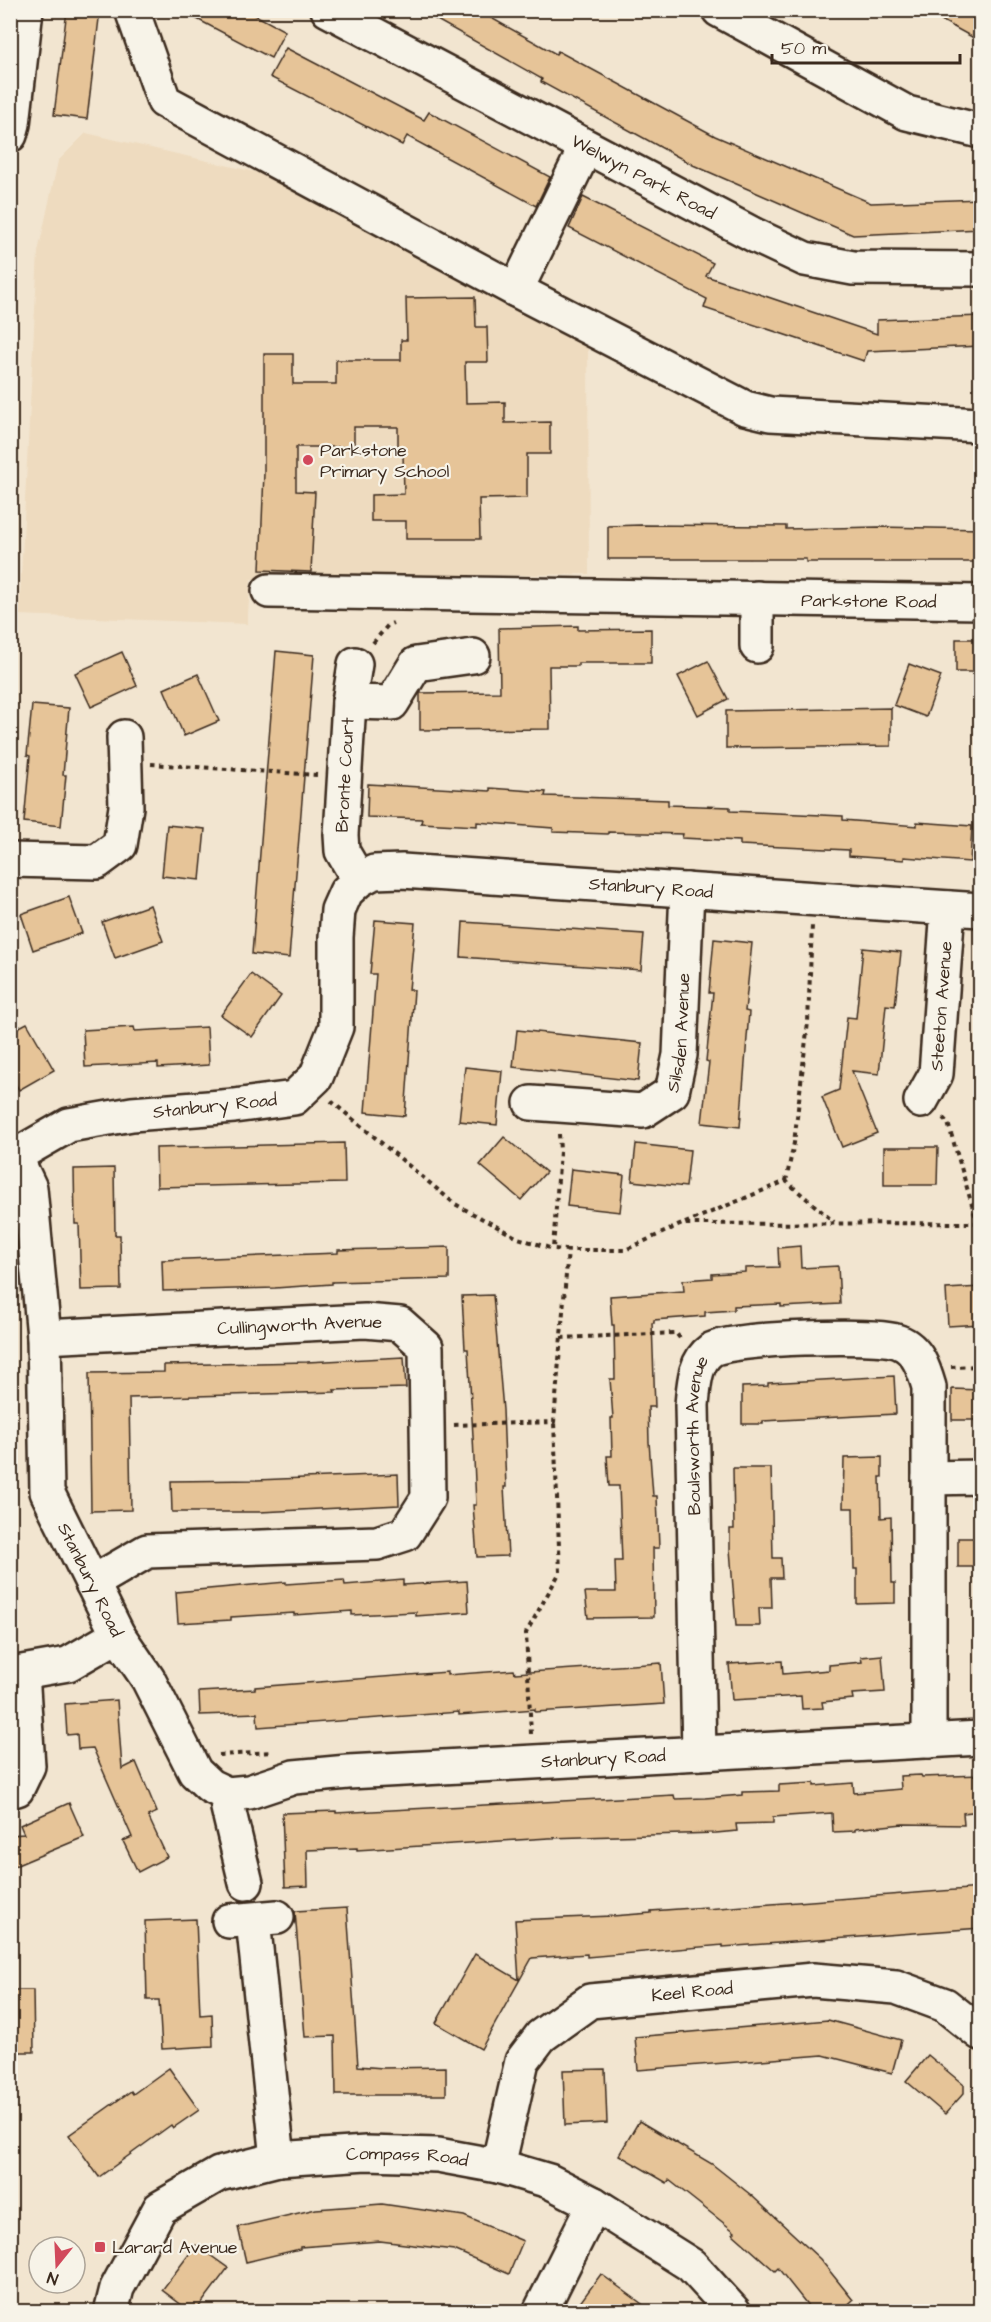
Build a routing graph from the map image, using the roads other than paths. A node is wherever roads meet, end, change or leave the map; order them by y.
1 (26, 10) edge
2 (132, 10) edge
3 (328, 10) edge
4 (719, 10) edge
5 (981, 131) edge
6 (10, 135) edge
7 (586, 147) junction
8 (981, 269) edge
9 (516, 290) junction
10 (981, 425) edge
11 (269, 591) dead end
12 (757, 598) junction
13 (981, 602) edge
14 (757, 646) dead end
15 (473, 656) dead end
16 (355, 664) dead end
17 (349, 702) junction
18 (123, 749) road end
19 (10, 860) edge
20 (359, 880) junction
21 (687, 890) junction
22 (948, 908) junction
23 (981, 910) edge
24 (921, 1101) road end
25 (550, 1114) road end
26 (13, 1153) edge
27 (45, 1337) junction
28 (981, 1477) edge
29 (929, 1478) junction
30 (92, 1583) junction
31 (118, 1635) junction
32 (16, 1672) edge
33 (981, 1738) edge
34 (929, 1741) junction
35 (699, 1753) junction
36 (10, 1791) edge
37 (227, 1794) junction
38 (246, 1882) dead end
39 (253, 1919) dead end
40 (981, 2033) edge
41 (278, 2159) junction
42 (498, 2166) junction
43 (594, 2204) junction
44 (111, 2312) edge
45 (540, 2312) edge
46 (734, 2312) edge

1 - 6 street
2 - 9 street
3 - 7 street, Welwyn Park Road
4 - 5 street
7 - 8 street, Welwyn Park Road
7 - 9 street
9 - 10 street
11 - 12 street, Parkstone Road
12 - 13 street, Parkstone Road
12 - 14 street
15 - 17 street, Bronte Court
16 - 17 street, Bronte Court
17 - 20 street, Bronte Court
18 - 19 street
20 - 21 street, Stanbury Road
20 - 26 street, Stanbury Road
21 - 22 street, Stanbury Road
21 - 25 street, Silsden Avenue
22 - 23 street, Stanbury Road
22 - 24 street, Steeton Avenue
26 - 27 street, Stanbury Road
27 - 30 street, Stanbury Road
27 - 30 street, Cullingworth Avenue
28 - 29 street
29 - 34 street, Boulsworth Avenue
29 - 35 street, Boulsworth Avenue
30 - 31 street, Stanbury Road
31 - 32 street
31 - 37 street, Stanbury Road
32 - 36 street
33 - 34 street, Stanbury Road
34 - 35 street, Stanbury Road
35 - 37 street, Stanbury Road
37 - 38 street
39 - 41 street
40 - 42 street, Keel Road
41 - 42 street, Compass Road
41 - 44 street, Compass Road
42 - 43 street, Compass Road
43 - 45 street
43 - 46 street, Compass Road

